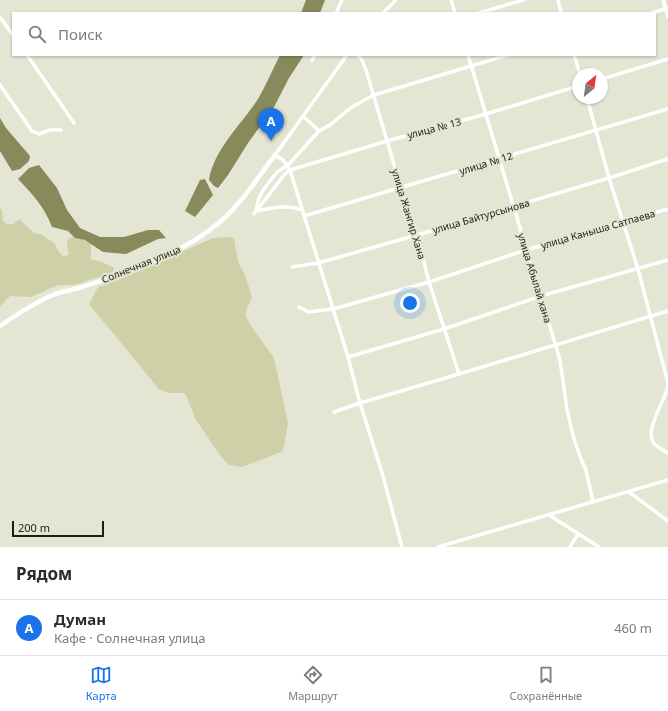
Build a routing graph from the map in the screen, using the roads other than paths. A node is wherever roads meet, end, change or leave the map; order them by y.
1 (342, 0) edge
2 (396, 0) edge
3 (451, 0) edge
4 (523, 0) edge
5 (558, 0) edge
6 (663, 0) edge
7 (667, 9) edge
8 (336, 12) edge
9 (384, 12) edge
10 (455, 12) edge
11 (482, 12) edge
12 (561, 12) edge
13 (656, 12) edge
14 (668, 16) edge
15 (0, 18) edge
16 (12, 35) edge
17 (28, 56) edge
18 (314, 56) edge
19 (347, 56) edge
20 (359, 56) edge
21 (468, 56) edge
22 (504, 56) edge
23 (574, 56) edge
24 (668, 59) edge
25 (312, 60) dead end
26 (471, 65) junction
27 (578, 68) edge
28 (608, 77) edge
29 (0, 85) edge
30 (572, 88) edge
31 (374, 95) junction
32 (589, 104) edge
33 (668, 109) edge
34 (486, 114) junction
35 (303, 116) junction
36 (74, 123) dead end
37 (61, 130) dead end
38 (596, 130) junction
39 (319, 131) junction
40 (387, 141) junction
41 (275, 155) junction
42 (668, 159) edge
43 (500, 160) junction
44 (288, 165) junction
45 (290, 170) junction
46 (609, 178) junction
47 (401, 188) junction
48 (514, 206) junction
49 (668, 209) edge
50 (302, 210) junction
51 (255, 212) junction
52 (304, 216) junction
53 (623, 222) junction
54 (417, 235) junction
55 (526, 250) junction
56 (668, 260) edge
57 (318, 263) junction
58 (292, 267) dead end
59 (638, 269) junction
60 (429, 282) junction
61 (541, 296) junction
62 (299, 307) dead end
63 (333, 309) junction
64 (668, 311) edge
65 (650, 316) junction
66 (0, 326) edge
67 (444, 329) junction
68 (556, 344) junction
69 (348, 357) junction
70 (459, 374) junction
71 (668, 384) edge
72 (360, 402) junction
73 (334, 412) dead end
74 (668, 453) edge
75 (668, 480) edge
76 (629, 492) junction
77 (593, 502) junction
78 (549, 515) junction
79 (668, 521) edge
80 (578, 534) junction
81 (451, 544) junction
82 (402, 547) edge
83 (438, 547) edge
84 (454, 547) edge
85 (570, 547) edge
86 (599, 547) edge

1 - 8 street
2 - 9 street
3 - 10 street
4 - 11 street
5 - 12 street
6 - 7 street
7 - 13 street
7 - 14 street
15 - 16 street
17 - 36 street
18 - 25 street
19 - 35 street, Солнечная улица
20 - 31 street, улица Жангир Хана
21 - 26 street, улица Абылай хана
22 - 26 street
23 - 27 street
24 - 28 street
26 - 31 street
26 - 34 street, улица Абылай хана
29 - 37 street
30 - 34 street, улица № 13
31 - 39 street
31 - 40 street, улица Жангир Хана
32 - 38 street
33 - 38 street, улица № 12
34 - 40 street, улица № 13
34 - 43 street, улица Абылай хана
35 - 39 street
35 - 41 street, Солнечная улица
38 - 43 street, улица № 12
38 - 46 street
39 - 44 street
40 - 45 street, улица № 13
40 - 47 street, улица Жангир Хана
41 - 44 street
41 - 66 street, Солнечная улица
42 - 46 street, улица Байтурсынова
43 - 47 street, улица № 12
43 - 48 street, улица Абылай хана
44 - 45 street
44 - 51 street
45 - 50 street
45 - 51 street
46 - 48 street, улица Байтурсынова
46 - 53 street
47 - 52 street, улица № 12
47 - 54 street, улица Жангир Хана
48 - 54 street, улица Байтурсынова
48 - 55 street, улица Абылай хана
49 - 53 street, улица Каныша Сатпаева
50 - 51 street
50 - 52 street
52 - 57 street
53 - 55 street, улица Каныша Сатпаева
53 - 59 street
54 - 57 street, улица Байтурсынова
54 - 60 street, улица Жангир Хана
55 - 60 street, улица Каныша Сатпаева
55 - 61 street, улица Абылай хана
56 - 59 street
57 - 58 street, улица Байтурсынова
57 - 63 street
59 - 61 street
59 - 65 street
60 - 63 street, улица Каныша Сатпаева
60 - 67 street, улица Жангир Хана
61 - 67 street
61 - 68 street, улица Абылай хана
62 - 63 street, улица Каныша Сатпаева
63 - 69 street
64 - 65 street
65 - 68 street
65 - 71 street
67 - 69 street
67 - 70 street, улица Жангир Хана
68 - 70 street
68 - 77 street, улица Абылай хана
69 - 72 street
70 - 72 street
71 - 74 street
72 - 73 street
72 - 82 street
75 - 76 street
76 - 77 street
76 - 79 street
77 - 78 street
78 - 80 street
78 - 81 street
80 - 85 street
80 - 86 street
81 - 83 street
81 - 84 street

